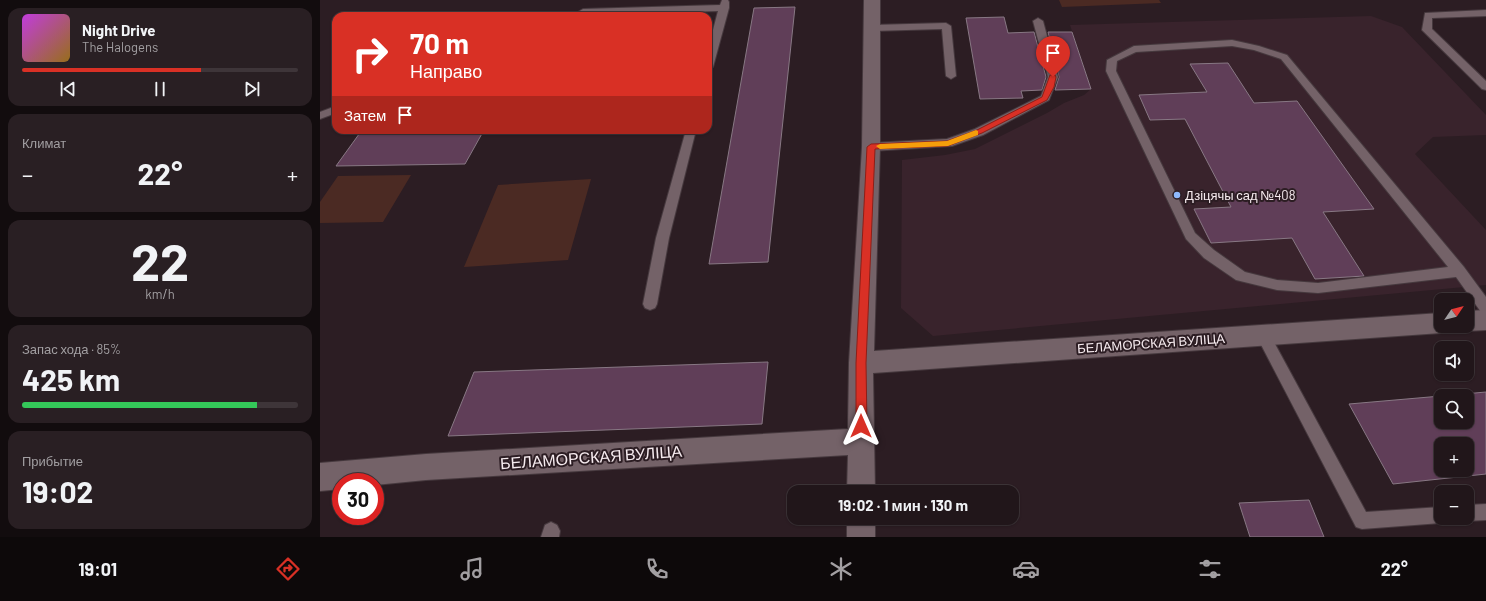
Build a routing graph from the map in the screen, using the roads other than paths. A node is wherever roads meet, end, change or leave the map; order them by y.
1 (589, 0) edge
2 (872, 0) edge
3 (725, 4) edge
4 (583, 12) edge
5 (611, 12) edge
6 (1486, 13) edge
7 (1038, 21) dead end
8 (872, 28) junction
9 (712, 52) edge
10 (951, 76) dead end
11 (1486, 87) edge
12 (332, 110) edge
13 (320, 116) edge
14 (690, 134) edge
15 (871, 147) junction
16 (1459, 272) junction
17 (650, 304) dead end
18 (1486, 308) edge
19 (1486, 320) edge
20 (1474, 321) edge
21 (1434, 324) edge
22 (1263, 336) junction
23 (861, 363) junction
24 (861, 441) junction
25 (320, 477) edge
26 (861, 485) edge
27 (1486, 512) edge
28 (1474, 513) edge
29 (1434, 516) edge
30 (861, 525) edge
31 (861, 537) edge

1 - 4 lane
2 - 8 street
3 - 5 lane
3 - 9 lane
6 - 11 lane
7 - 15 lane
8 - 10 lane
8 - 15 street
12 - 13 lane
14 - 17 lane
15 - 23 street
16 - 16 lane
16 - 18 lane
19 - 20 street
21 - 22 street, БЕЛАМОРСКАЯ ВУЛІЦА
22 - 23 street, БЕЛАМОРСКАЯ ВУЛІЦА
22 - 29 lane
23 - 24 street
24 - 25 street, БЕЛАМОРСКАЯ ВУЛІЦА
24 - 26 street
27 - 28 lane
30 - 31 street

